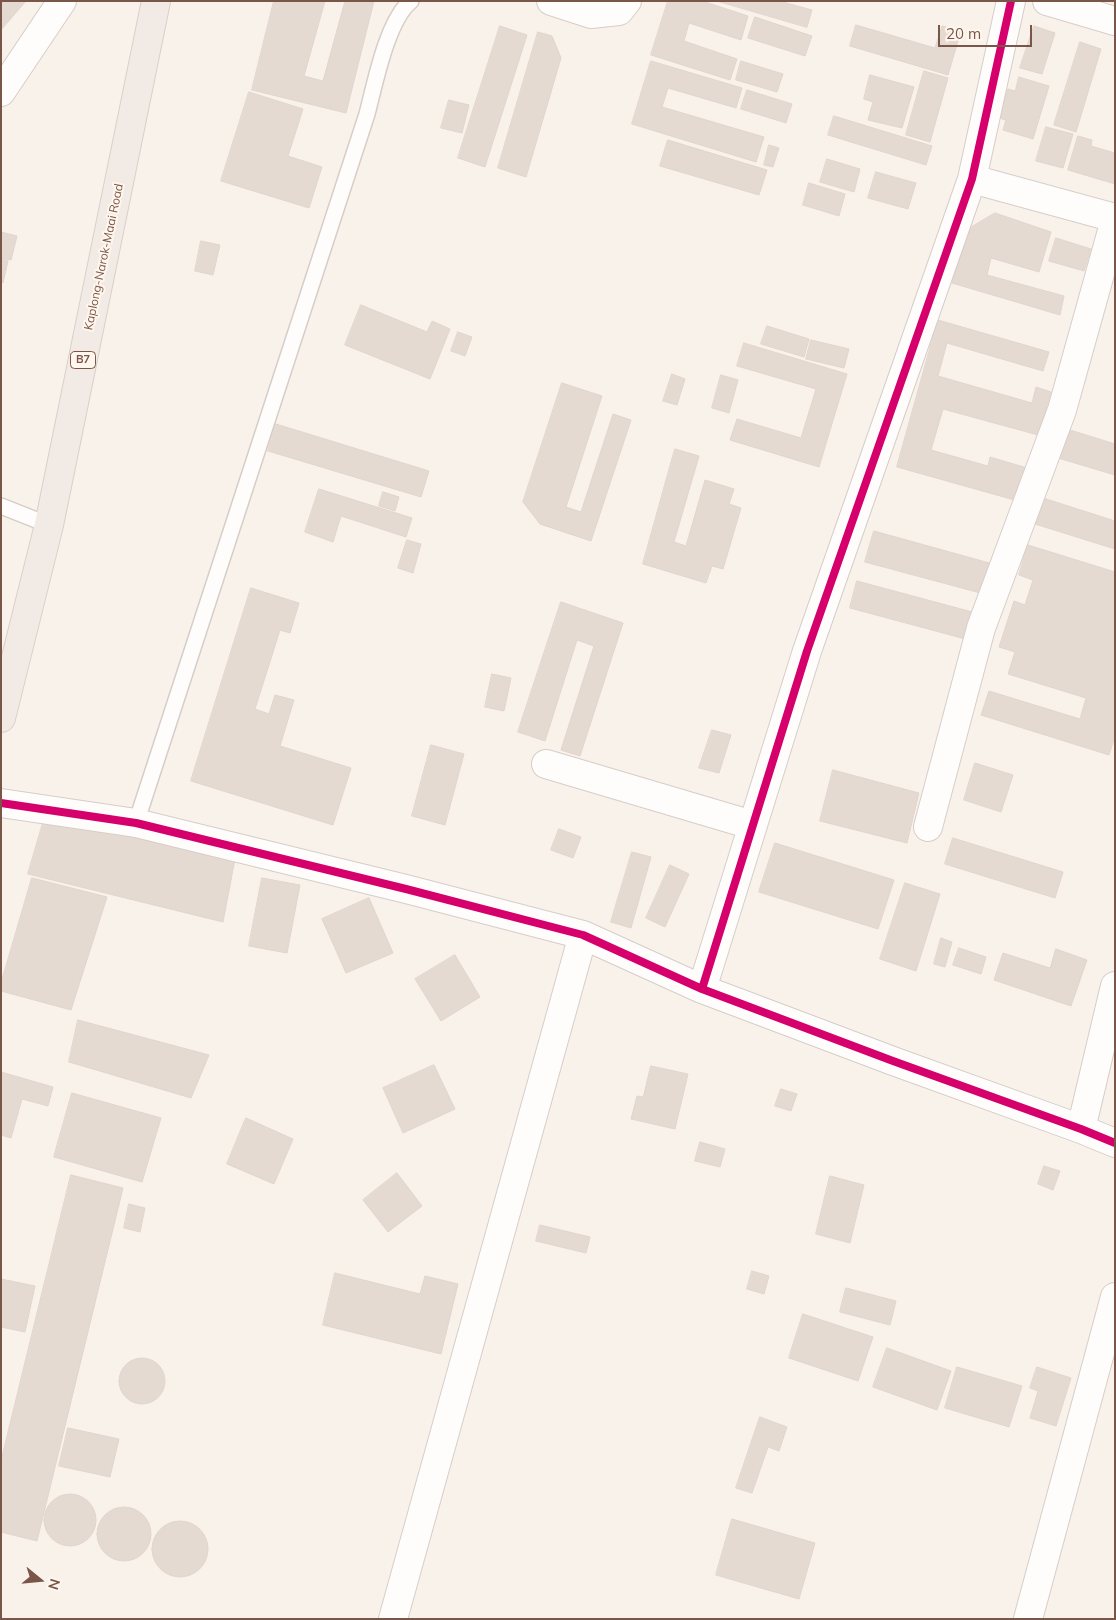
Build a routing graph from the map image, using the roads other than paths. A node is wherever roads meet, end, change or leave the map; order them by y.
1 (62, 1) edge
2 (156, 1) edge
3 (411, 1) edge
4 (551, 1) edge
5 (627, 1) edge
6 (1011, 1) edge
7 (1047, 1) edge
8 (1115, 21) edge
9 (1, 92) edge
10 (972, 180) junction
11 (1115, 219) edge
12 (1, 506) edge
13 (49, 525) junction
14 (2, 709) edge
15 (546, 764) dead end
16 (1, 803) edge
17 (136, 823) junction
18 (752, 825) junction
19 (928, 827) dead end
20 (583, 935) junction
21 (1115, 986) edge
22 (702, 989) junction
23 (1081, 1128) junction
24 (1115, 1143) edge
25 (1115, 1297) edge
26 (393, 1619) edge
27 (1028, 1619) edge

1 - 9 street
2 - 13 highway, Kaplong-Narok-Maai Road / B7
3 - 17 lane
4 - 5 street
6 - 10 street
7 - 8 street
10 - 11 street
10 - 18 street
11 - 19 street
12 - 13 lane
13 - 14 highway, Kaplong-Narok-Maai Road / B7
15 - 18 street
16 - 17 street
17 - 20 street
18 - 22 street
20 - 22 street
20 - 26 street
21 - 23 street
22 - 23 street
23 - 24 street
25 - 27 street

